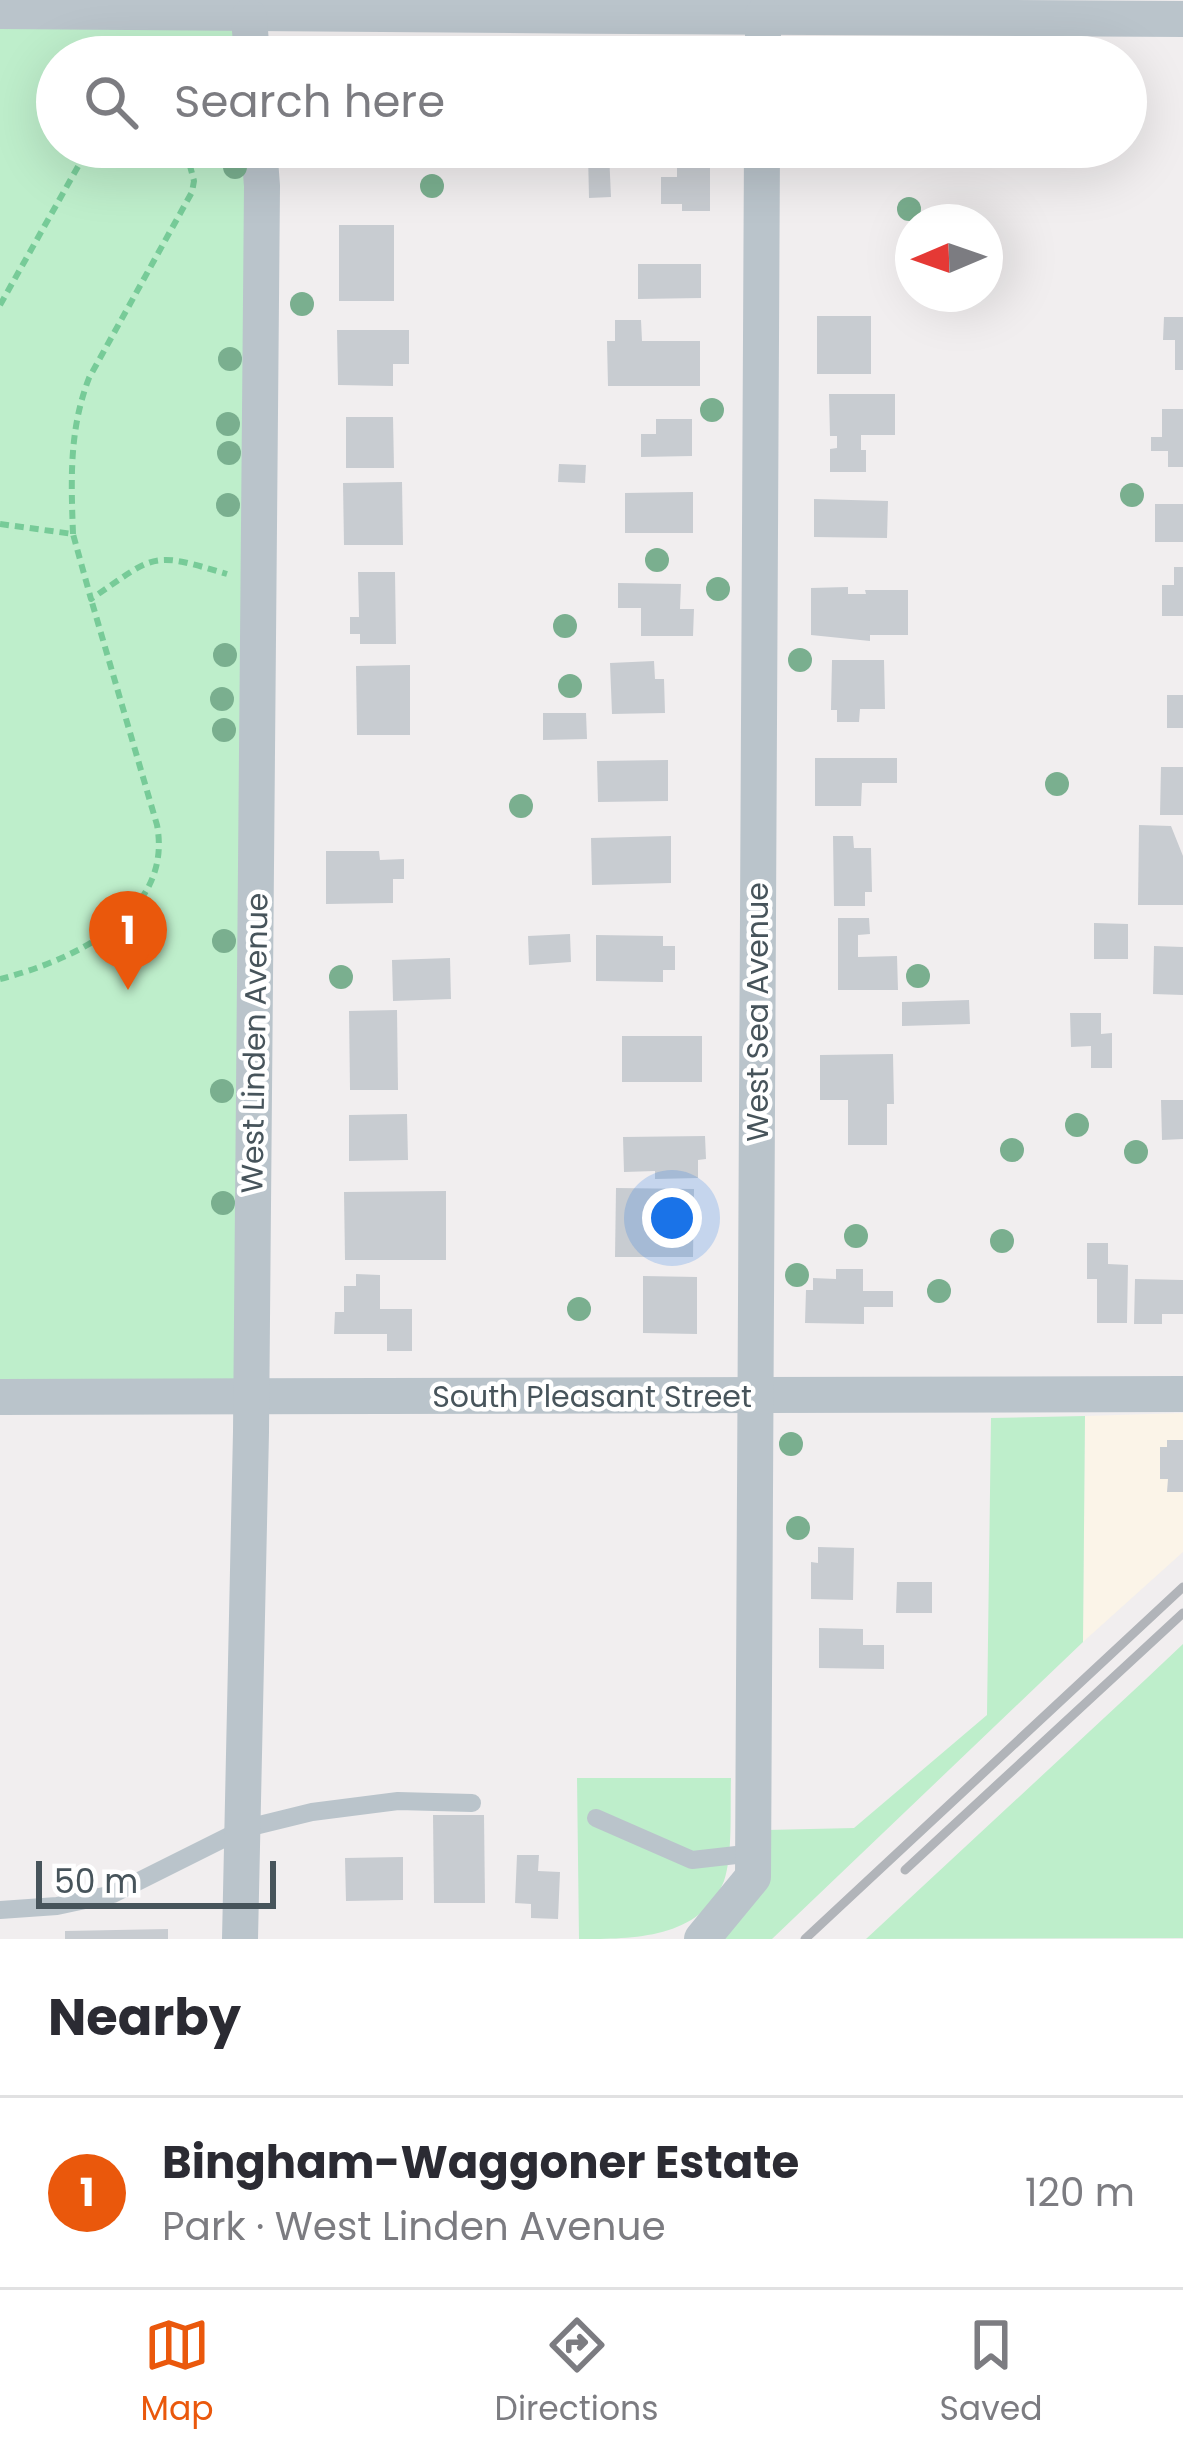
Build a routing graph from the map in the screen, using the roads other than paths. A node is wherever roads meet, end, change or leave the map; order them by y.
1 (90, 6) edge
2 (519, 6) edge
3 (0, 11) edge
4 (763, 15) junction
5 (248, 16) junction
6 (1183, 19) edge
7 (250, 36) edge
8 (763, 36) edge
9 (259, 168) edge
10 (762, 168) edge
11 (1183, 1394) edge
12 (0, 1397) edge
13 (757, 1397) junction
14 (251, 1398) junction
15 (472, 1803) dead end
16 (596, 1818) dead end
17 (243, 1829) junction
18 (753, 1865) junction
19 (0, 1910) edge
20 (240, 1939) edge
21 (702, 1939) edge

1 - 3 street
1 - 5 street
2 - 4 street
2 - 5 street
4 - 6 street
4 - 8 street
5 - 7 street
9 - 14 street, West Linden Avenue
10 - 13 street, West Sea Avenue
11 - 13 street, South Pleasant Street
12 - 14 street, South Pleasant Street
13 - 14 street, South Pleasant Street
13 - 18 street, West Sea Avenue
14 - 17 street, West Linden Avenue
15 - 17 lane
16 - 18 lane
17 - 19 lane
17 - 20 street, West Linden Avenue
18 - 21 street

